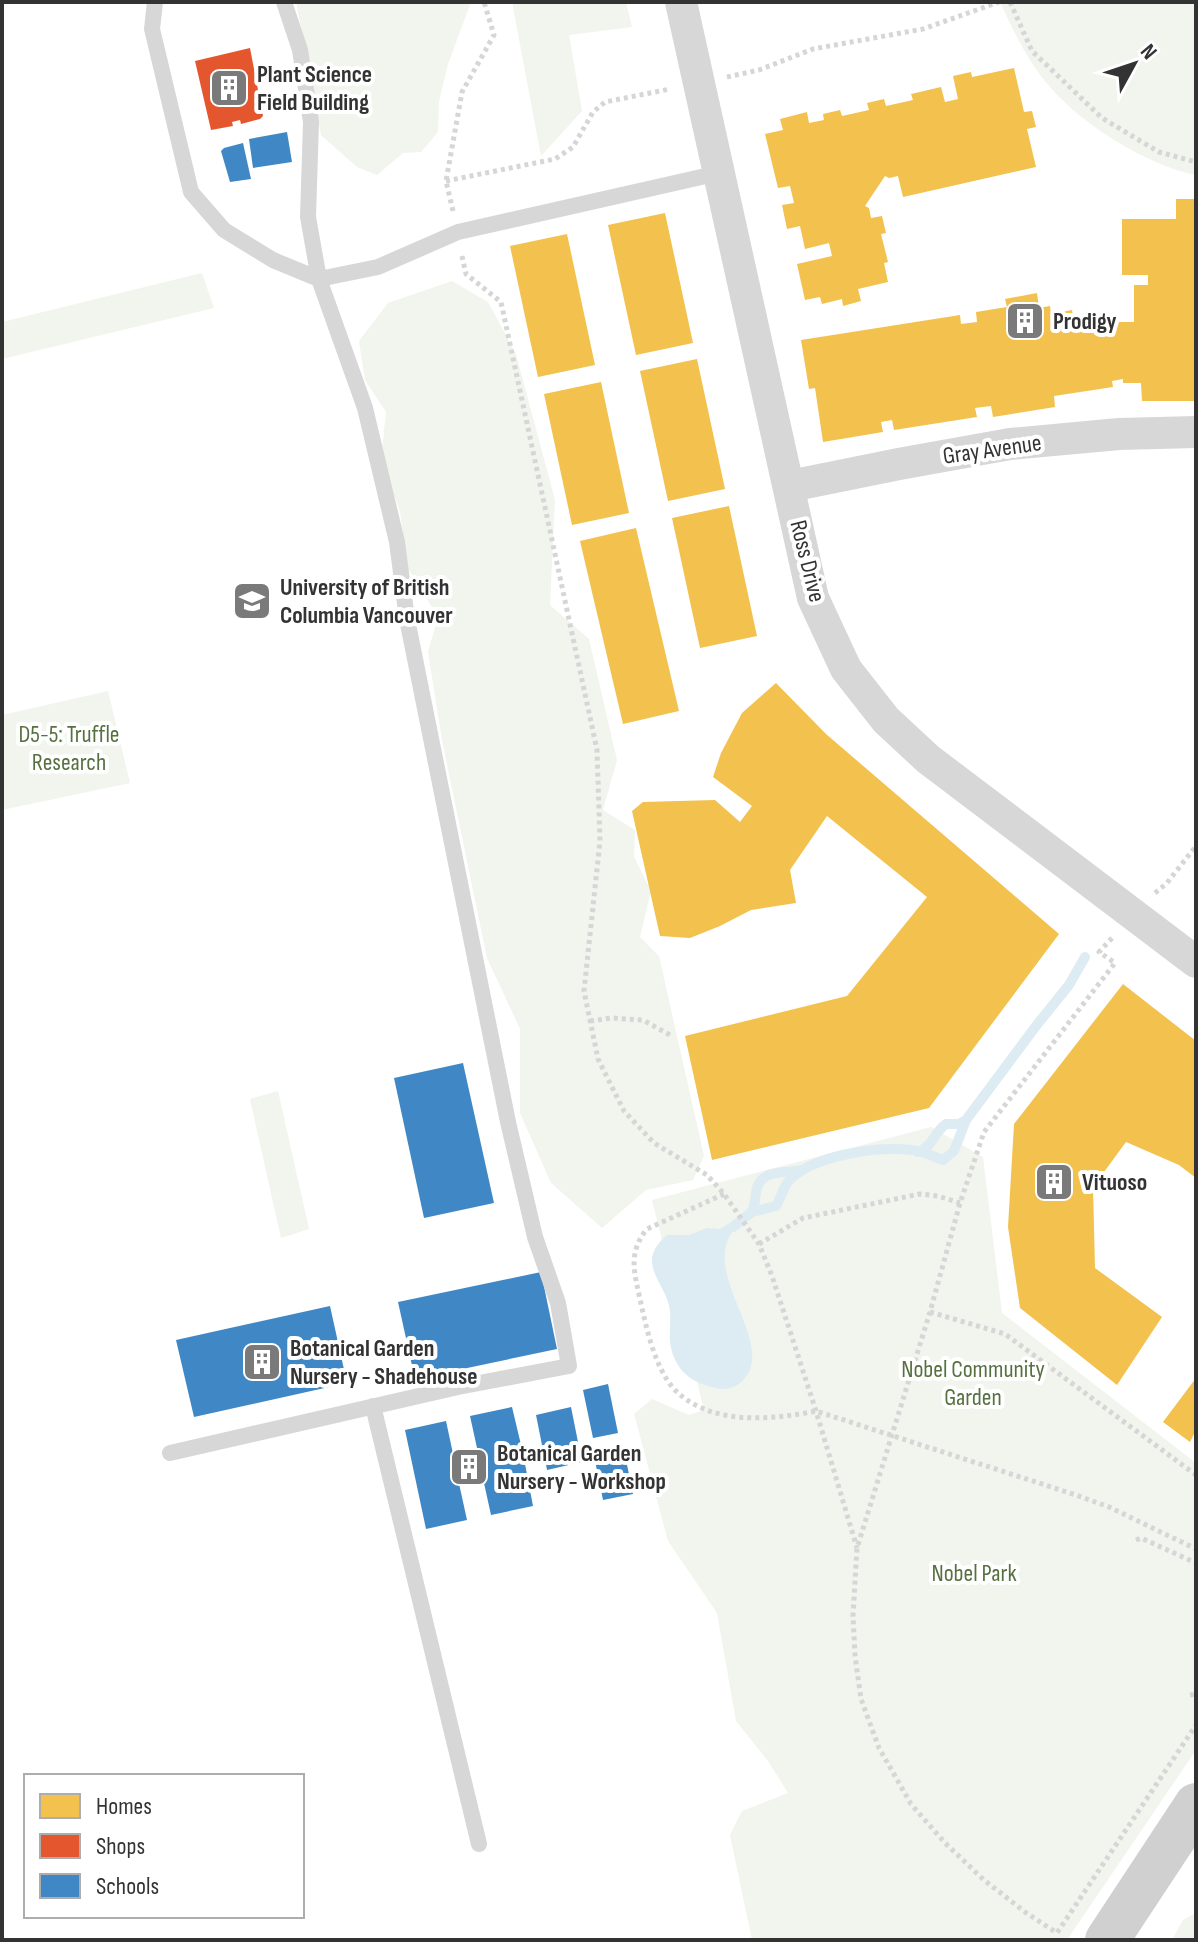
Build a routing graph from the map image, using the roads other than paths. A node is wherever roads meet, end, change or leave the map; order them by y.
1 (155, 2) edge
2 (284, 2) edge
3 (681, 2) edge
4 (719, 173) junction
5 (319, 279) junction
6 (1196, 432) edge
7 (790, 486) junction
8 (1196, 962) edge
9 (373, 1406) junction
10 (170, 1453) dead end
11 (1196, 1805) edge
12 (479, 1844) dead end
13 (1107, 1940) edge

1 - 5 lane
2 - 5 lane
3 - 4 street, Ross Drive
4 - 5 lane
4 - 7 street, Ross Drive
5 - 9 lane
6 - 7 street, Gray Avenue
7 - 8 street, Ross Drive
9 - 10 lane
9 - 12 lane
11 - 13 street

